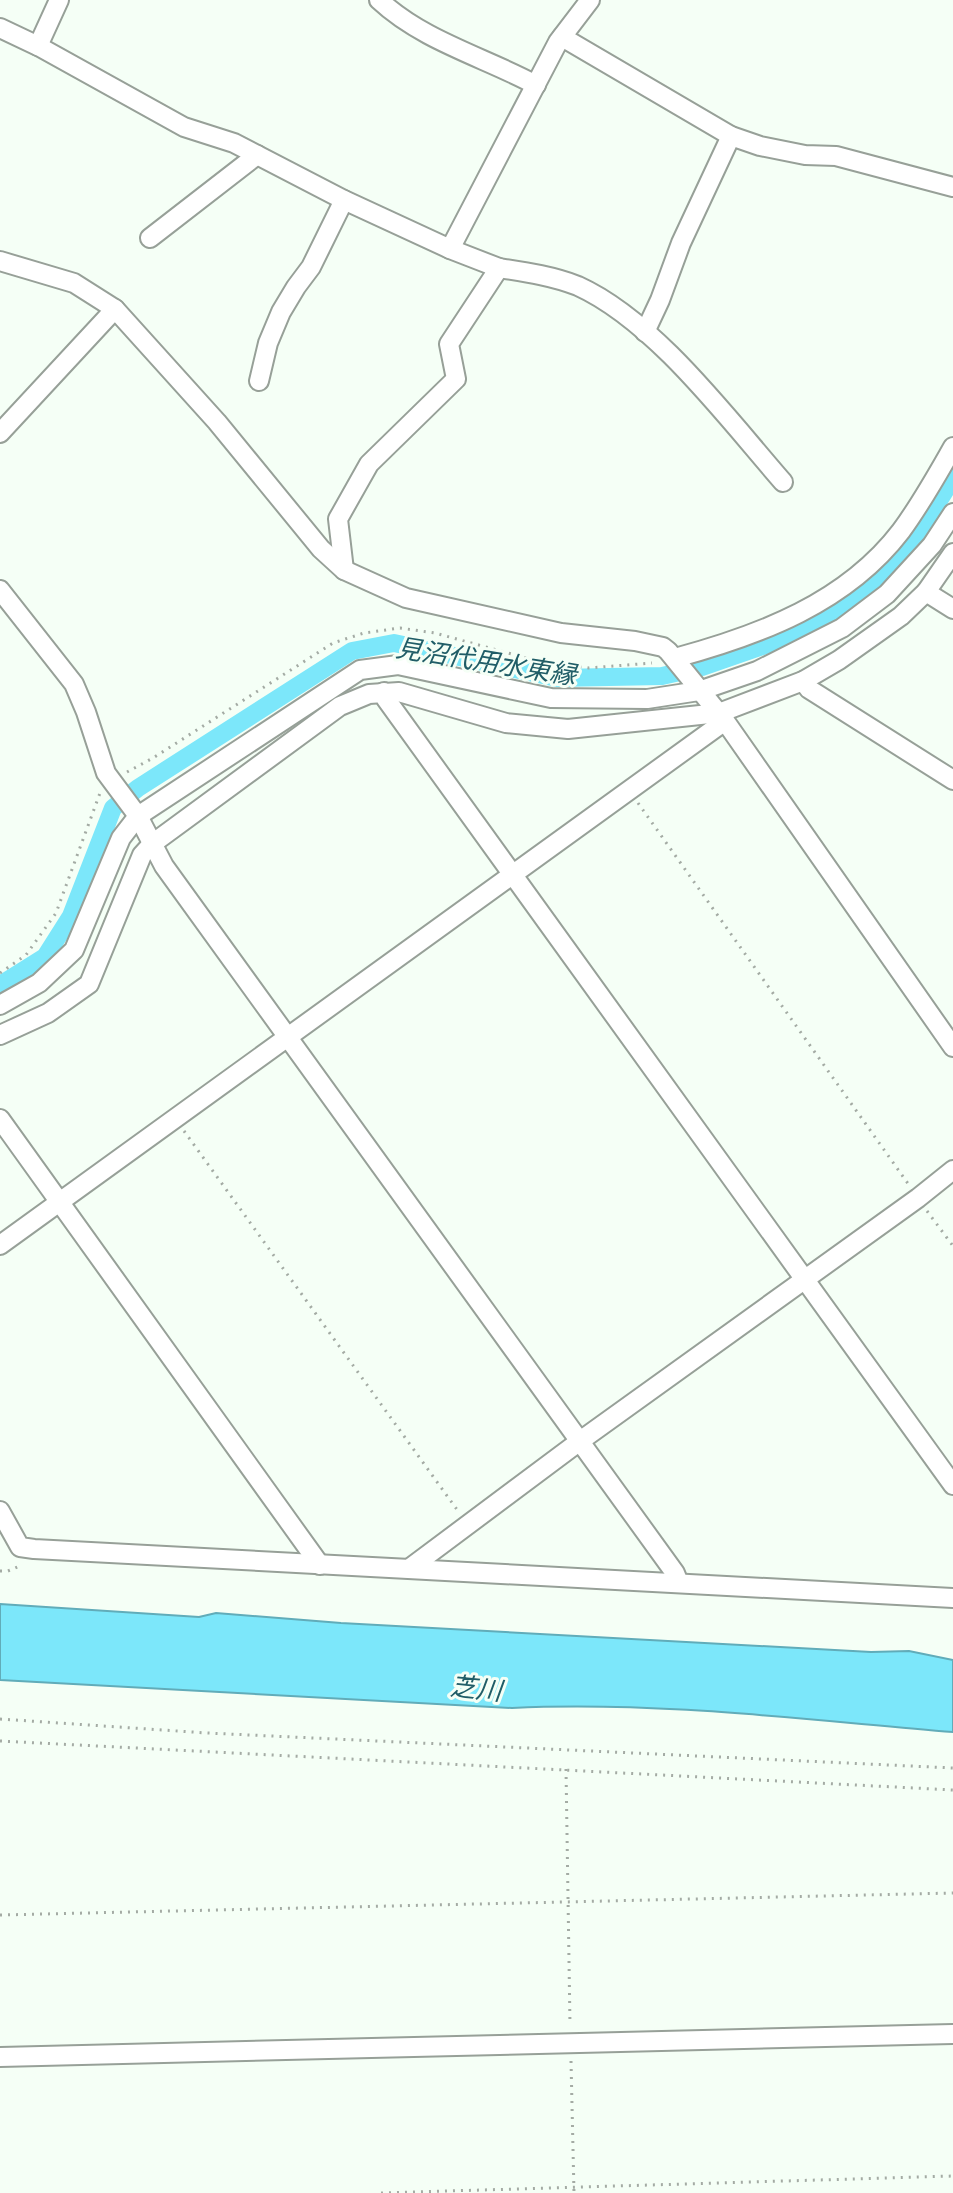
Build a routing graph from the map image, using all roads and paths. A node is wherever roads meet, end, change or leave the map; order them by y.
1 (59, 0) edge
2 (379, 0) edge
3 (590, 0) edge
4 (0, 28) edge
5 (562, 37) junction
6 (38, 46) junction
7 (536, 85) junction
8 (731, 136) junction
9 (257, 155) junction
10 (953, 187) edge
11 (344, 200) junction
12 (150, 238) dead end
13 (450, 249) junction
14 (0, 261) edge
15 (499, 268) junction
16 (115, 309) junction
17 (645, 332) junction
18 (259, 381) dead end
19 (0, 433) edge
20 (953, 447) edge
21 (783, 482) dead end
22 (953, 513) edge
23 (953, 553) edge
24 (344, 570) junction
25 (0, 590) edge
26 (926, 592) junction
27 (953, 609) edge
28 (676, 660) junction
29 (803, 681) junction
30 (697, 688) junction
31 (384, 692) junction
32 (722, 717) junction
33 (953, 780) edge
34 (108, 791) junction
35 (629, 791) junction
36 (136, 812) junction
37 (152, 844) junction
38 (513, 874) junction
39 (0, 973) edge
40 (0, 1005) edge
41 (0, 1035) edge
42 (287, 1036) junction
43 (953, 1047) edge
44 (175, 1118) junction
45 (0, 1119) edge
46 (953, 1170) edge
47 (918, 1198) junction
48 (61, 1201) junction
49 (0, 1245) edge
50 (953, 1246) edge
51 (804, 1281) junction
52 (580, 1441) junction
53 (953, 1485) edge
54 (0, 1511) edge
55 (468, 1525) junction
56 (320, 1565) junction
57 (410, 1568) junction
58 (679, 1583) junction
59 (953, 1598) edge
60 (0, 1719) edge
61 (0, 1741) edge
62 (953, 1768) edge
63 (566, 1769) junction
64 (953, 1790) edge
65 (953, 1893) edge
66 (569, 1902) junction
67 (0, 1915) edge
68 (953, 2034) edge
69 (570, 2044) junction
70 (0, 2057) edge
71 (953, 2176) edge
72 (574, 2191) edge
73 (381, 2193) edge

1 - 6 street
2 - 7 street
3 - 5 street
4 - 6 street
5 - 7 street
5 - 8 street
6 - 9 street
7 - 13 street
8 - 10 street
8 - 17 street
9 - 11 street
9 - 12 street
11 - 13 street
11 - 18 street
13 - 15 street
14 - 16 street
15 - 17 street
15 - 24 street
16 - 19 street
16 - 24 street
17 - 21 street
20 - 28 street
22 - 30 street
23 - 26 street
24 - 28 street
25 - 34 street
26 - 27 street
26 - 29 street
28 - 30 street
29 - 32 street
29 - 33 street
30 - 32 street
30 - 36 street
31 - 32 street
31 - 37 street
31 - 38 street
32 - 35 street
32 - 43 street
34 - 36 street
34 - 39 path
35 - 38 street
35 - 47 path
36 - 37 street
36 - 40 street
37 - 41 street
37 - 42 street
38 - 42 street
38 - 51 street
42 - 44 street
42 - 52 street
44 - 48 street
44 - 55 path
45 - 48 street
46 - 47 street
47 - 50 path
47 - 51 street
48 - 49 street
48 - 56 street
51 - 52 street
51 - 53 street
52 - 55 street
52 - 58 street
54 - 56 street
55 - 57 street
56 - 57 street
57 - 58 street
58 - 59 street
60 - 62 path
61 - 63 path
63 - 64 path
63 - 66 path
65 - 66 path
66 - 67 path
66 - 69 path
68 - 69 street
69 - 70 street
69 - 72 path
71 - 72 path
72 - 73 path

